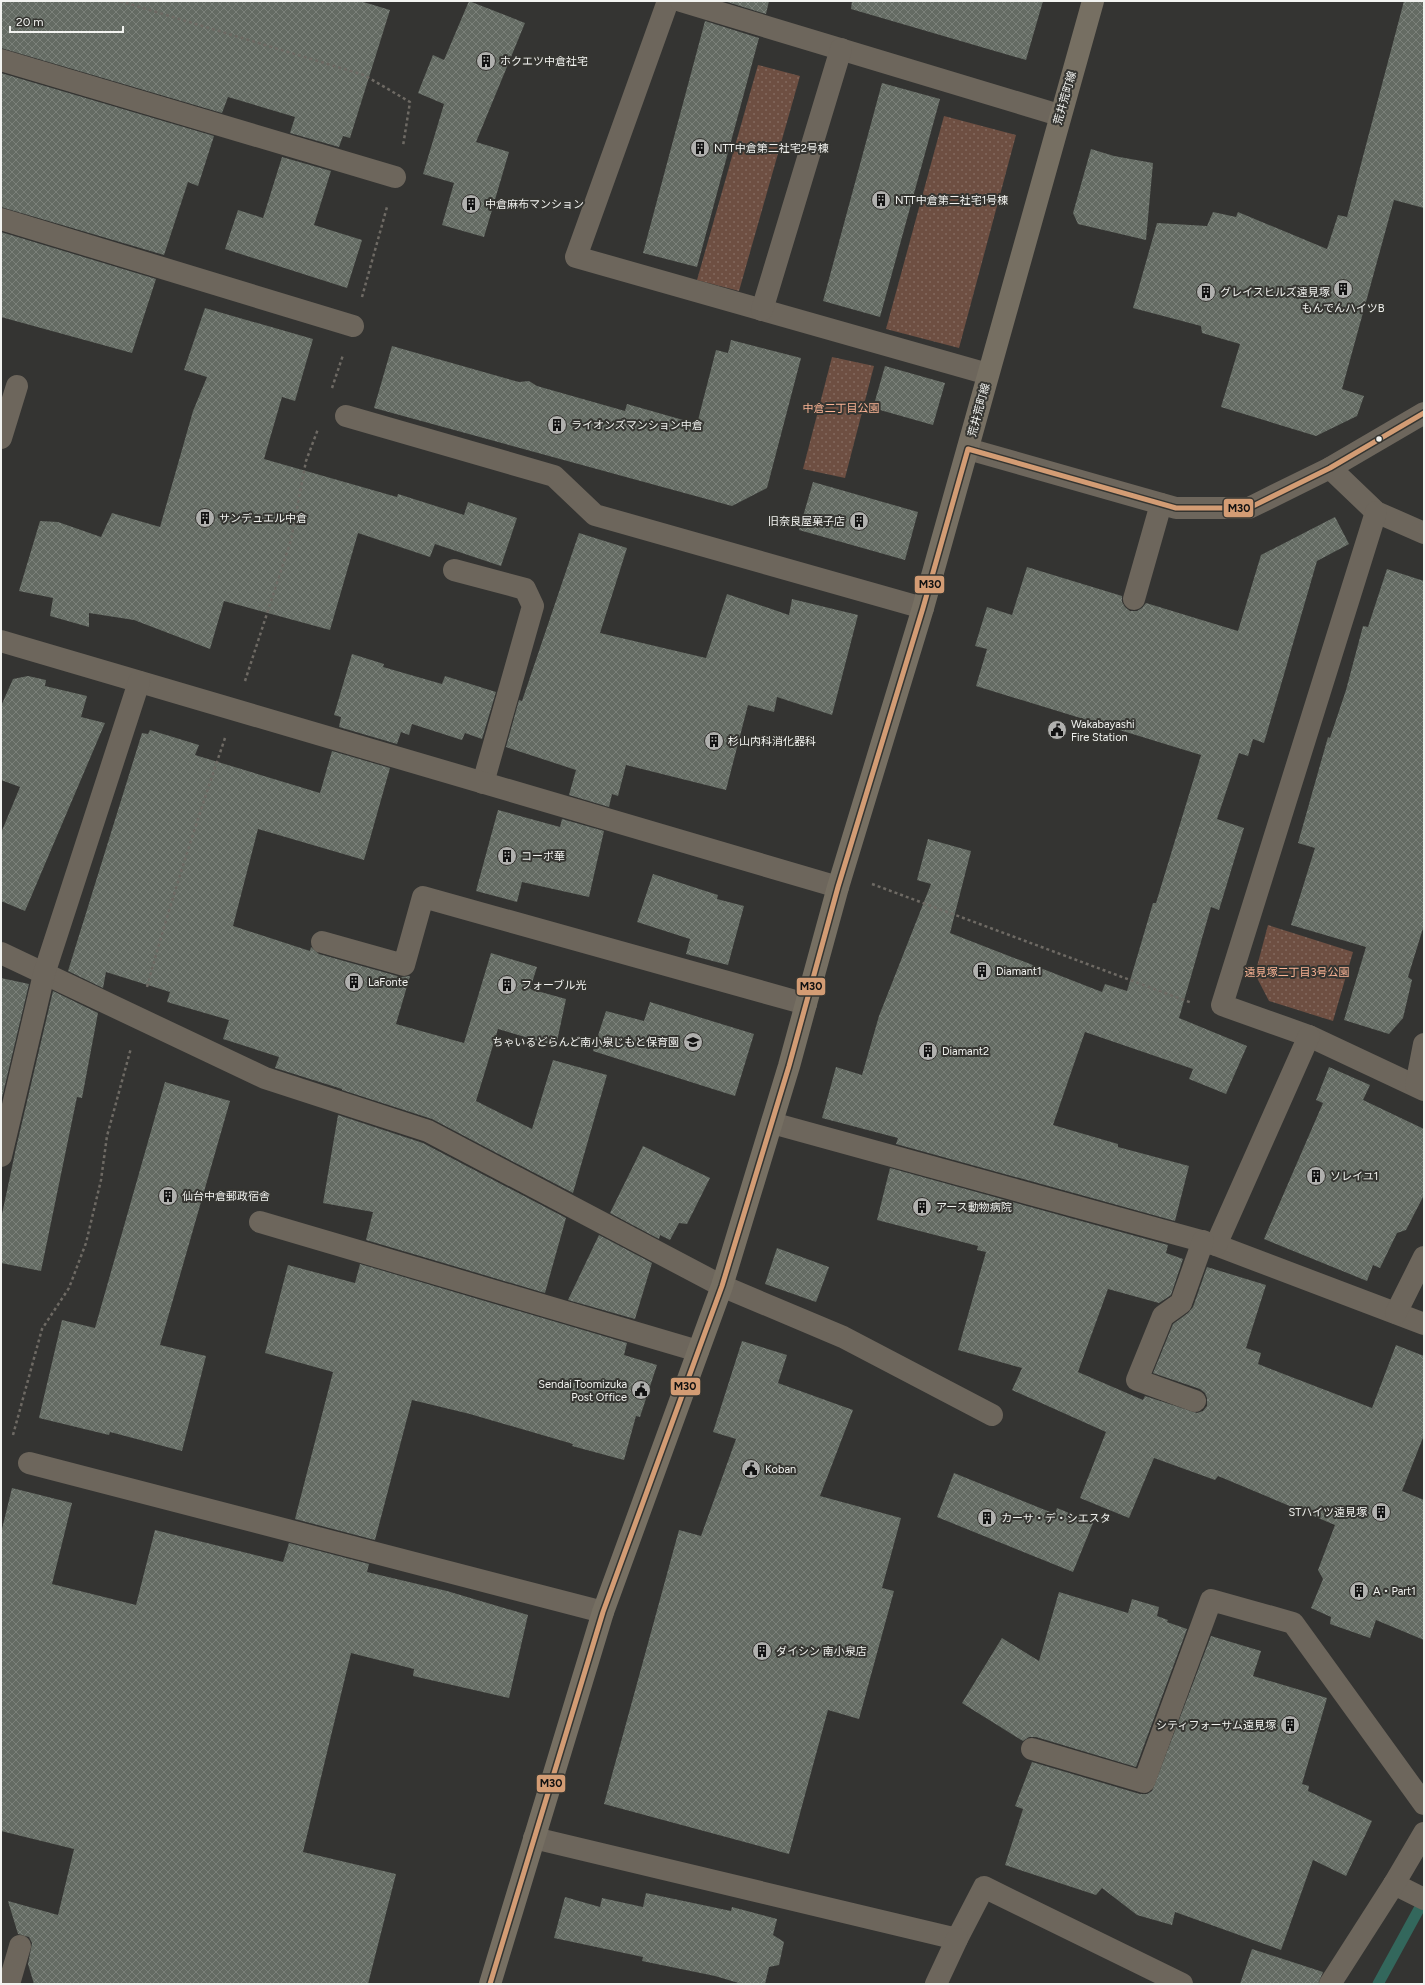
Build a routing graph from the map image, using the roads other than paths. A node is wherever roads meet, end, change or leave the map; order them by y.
1 (668, 1) edge
2 (681, 1) edge
3 (1093, 1) edge
4 (841, 49) junction
5 (1, 60) edge
6 (1059, 115) junction
7 (395, 177) dead end
8 (1, 219) edge
9 (762, 310) junction
10 (353, 326) dead end
11 (988, 374) junction
12 (17, 386) dead end
13 (1424, 413) edge
14 (346, 416) dead end
15 (1, 438) edge
16 (968, 449) junction
17 (1330, 468) junction
18 (1162, 504) junction
19 (1376, 512) junction
20 (1424, 532) edge
21 (454, 570) dead end
22 (1134, 599) dead end
23 (923, 608) junction
24 (1, 641) edge
25 (139, 682) junction
26 (483, 783) junction
27 (838, 887) junction
28 (322, 942) dead end
29 (1, 953) edge
30 (44, 974) junction
31 (806, 1004) junction
32 (1309, 1036) junction
33 (1424, 1044) edge
34 (1420, 1088) edge
35 (772, 1123) junction
36 (1, 1156) edge
37 (260, 1222) dead end
38 (1209, 1243) junction
39 (1424, 1257) edge
40 (722, 1286) junction
41 (1396, 1313) junction
42 (1424, 1324) edge
43 (698, 1351) junction
44 (1195, 1401) dead end
45 (992, 1415) dead end
46 (29, 1462) dead end
47 (603, 1612) junction
48 (1032, 1749) dead end
49 (1424, 1804) edge
50 (1424, 1832) edge
51 (534, 1838) junction
52 (1409, 1892) edge
53 (957, 1939) junction
54 (20, 1946) dead end
55 (9, 1984) edge
56 (490, 1984) edge
57 (936, 1984) edge
58 (1182, 1984) edge
59 (1330, 1984) edge

1 - 9 street
2 - 4 street
3 - 6 main road, 荒井荒町線
4 - 6 street
4 - 9 street
5 - 7 street
6 - 11 main road, 荒井荒町線
8 - 10 street
9 - 11 street
11 - 16 main road, 荒井荒町線
12 - 15 street
13 - 17 street
14 - 23 street
16 - 18 street
16 - 23 main road, 荒井荒町線
17 - 18 street
17 - 19 street
18 - 22 street
19 - 20 street
19 - 32 street
21 - 26 street
23 - 27 main road, 荒井荒町線
24 - 25 street
25 - 26 street
25 - 30 street
26 - 27 street
27 - 31 main road, 荒井荒町線
28 - 31 street
29 - 30 street
30 - 36 street
30 - 40 street
31 - 35 main road, 荒井荒町線
32 - 34 street
32 - 38 street
33 - 34 street
35 - 38 street
35 - 40 main road, 荒井荒町線
37 - 43 street
38 - 41 street
38 - 44 street
39 - 41 street
40 - 43 main road, 荒井荒町線
40 - 45 street
41 - 42 street
43 - 47 main road, 荒井荒町線
46 - 47 street
47 - 51 main road, 荒井荒町線
48 - 49 street
50 - 52 street
51 - 53 street
51 - 56 main road, 荒井荒町線
52 - 59 street
53 - 57 street
53 - 58 street
54 - 55 street

